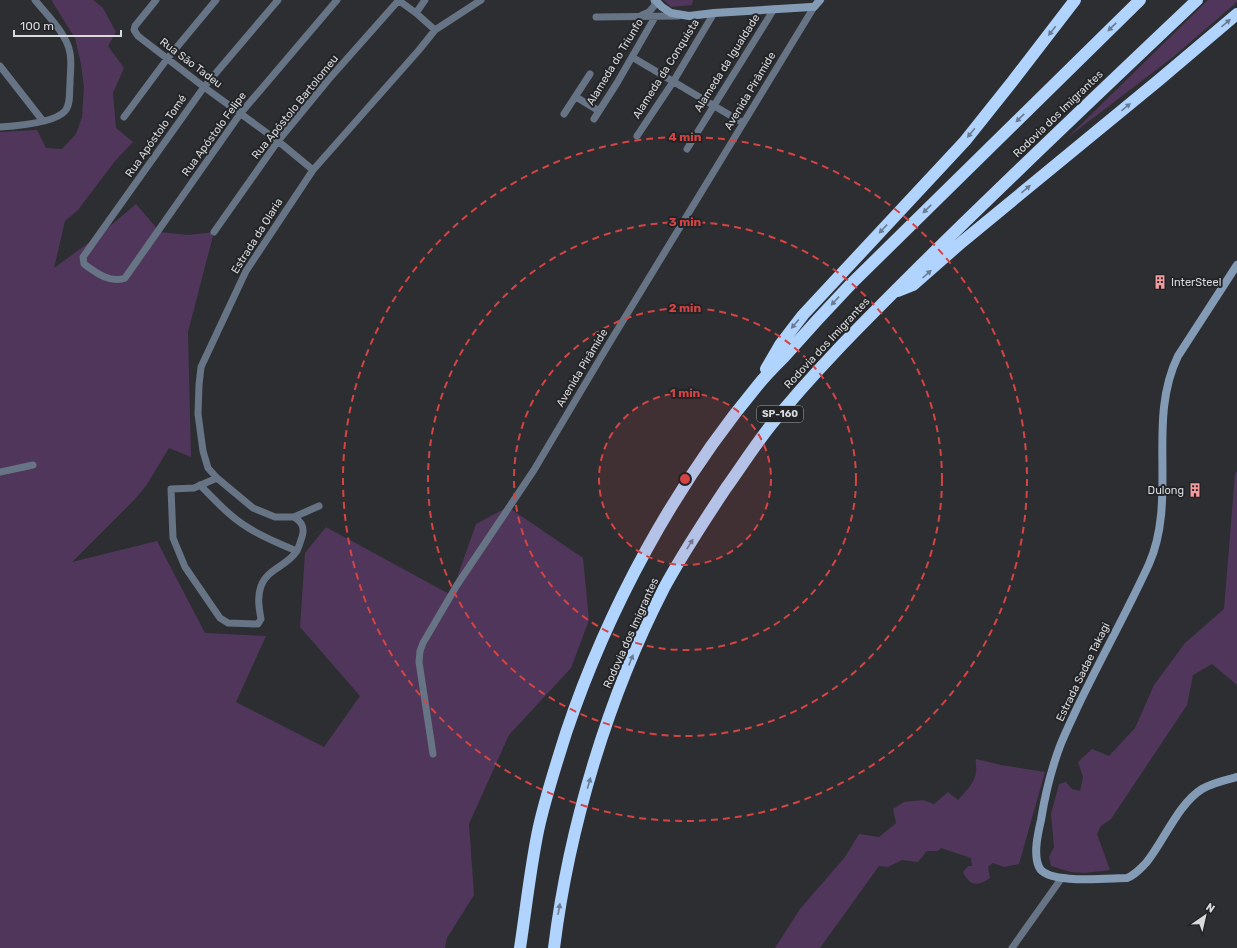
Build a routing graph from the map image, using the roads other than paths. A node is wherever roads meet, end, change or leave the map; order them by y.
1 (34, 0) edge
2 (156, 0) edge
3 (216, 0) edge
4 (278, 0) edge
5 (337, 0) edge
6 (399, 0) edge
7 (426, 0) edge
8 (480, 0) edge
9 (655, 0) edge
10 (1075, 0) edge
11 (1140, 0) edge
12 (1197, 0) edge
13 (817, 3) edge
14 (774, 9) junction
15 (714, 13) junction
16 (416, 14) junction
17 (1237, 14) edge
18 (682, 15) junction
19 (640, 16) junction
20 (596, 17) dead end
21 (655, 17) junction
22 (435, 30) junction
23 (632, 57) junction
24 (167, 59) junction
25 (0, 66) edge
26 (590, 74) dead end
27 (673, 82) junction
28 (204, 87) junction
29 (576, 97) junction
30 (714, 105) junction
31 (599, 110) junction
32 (240, 114) junction
33 (564, 114) dead end
34 (124, 117) dead end
35 (594, 119) dead end
36 (43, 121) junction
37 (743, 123) junction
38 (0, 127) edge
39 (637, 136) dead end
40 (278, 141) junction
41 (687, 149) dead end
42 (313, 170) junction
43 (214, 232) dead end
44 (1237, 265) edge
45 (114, 280) joint
46 (893, 292) junction
47 (758, 385) junction
48 (33, 465) dead end
49 (0, 472) edge
50 (217, 478) junction
51 (200, 486) junction
52 (319, 506) dead end
53 (294, 516) junction
54 (297, 551) junction
55 (433, 754) dead end
56 (1237, 777) edge
57 (1062, 878) junction
58 (520, 948) edge
59 (554, 948) edge
60 (1012, 948) edge

1 - 36 street
2 - 24 street, Rua São Tadeu
3 - 24 street
4 - 28 street, Rua Apóstolo Tomé
5 - 32 street, Rua Apóstolo Felipe
6 - 16 street
6 - 40 street, Rua Apóstolo Bartolomeu
7 - 16 street
8 - 22 street, Estrada da Olaria
9 - 18 street
9 - 19 street
10 -> 47 highway
11 -> 47 highway, Rodovia dos Imigrantes / SP-160
12 - 46 highway, Rodovia dos Imigrantes / SP-160
13 - 14 street
13 - 37 street, Avenida Pirâmide
14 - 15 street
14 - 30 street, Alameda da Igualdade
15 - 18 street
15 - 27 street, Alameda da Conquista
16 - 22 street
46 -> 17 highway
18 - 21 street
19 - 20 street
19 - 21 street
21 - 23 street, Alameda do Triunfo
22 - 42 street, Estrada da Olaria
23 - 27 street
23 - 31 street, Alameda do Triunfo
24 - 28 street, Rua São Tadeu
24 - 34 street
25 - 36 street
26 - 29 street
27 - 30 street
27 - 39 street, Alameda da Conquista
28 - 32 street, Rua São Tadeu
28 - 45 street, Rua Apóstolo Tomé
29 - 31 street
29 - 33 street
30 - 37 street
30 - 41 street, Alameda da Igualdade
31 - 35 street, Alameda do Triunfo
32 - 40 street, Rua São Tadeu
32 - 45 street, Rua Apóstolo Felipe
36 - 38 street
37 - 55 street, Avenida Pirâmide
40 - 42 street, Rua São Tadeu
40 - 43 street, Rua Apóstolo Bartolomeu
42 - 50 street, Estrada da Olaria
44 - 57 street, Estrada Sadae Takagi
59 -> 46 highway, Rodovia dos Imigrantes / SP-160
47 - 58 highway, Rodovia dos Imigrantes / SP-160
48 - 49 street
50 - 51 street
50 - 53 street, Estrada da Olaria
51 - 54 street
51 - 54 street
52 - 53 street, Estrada da Olaria
53 - 54 street
56 - 57 street, Estrada Sadae Takagi
57 - 60 street

